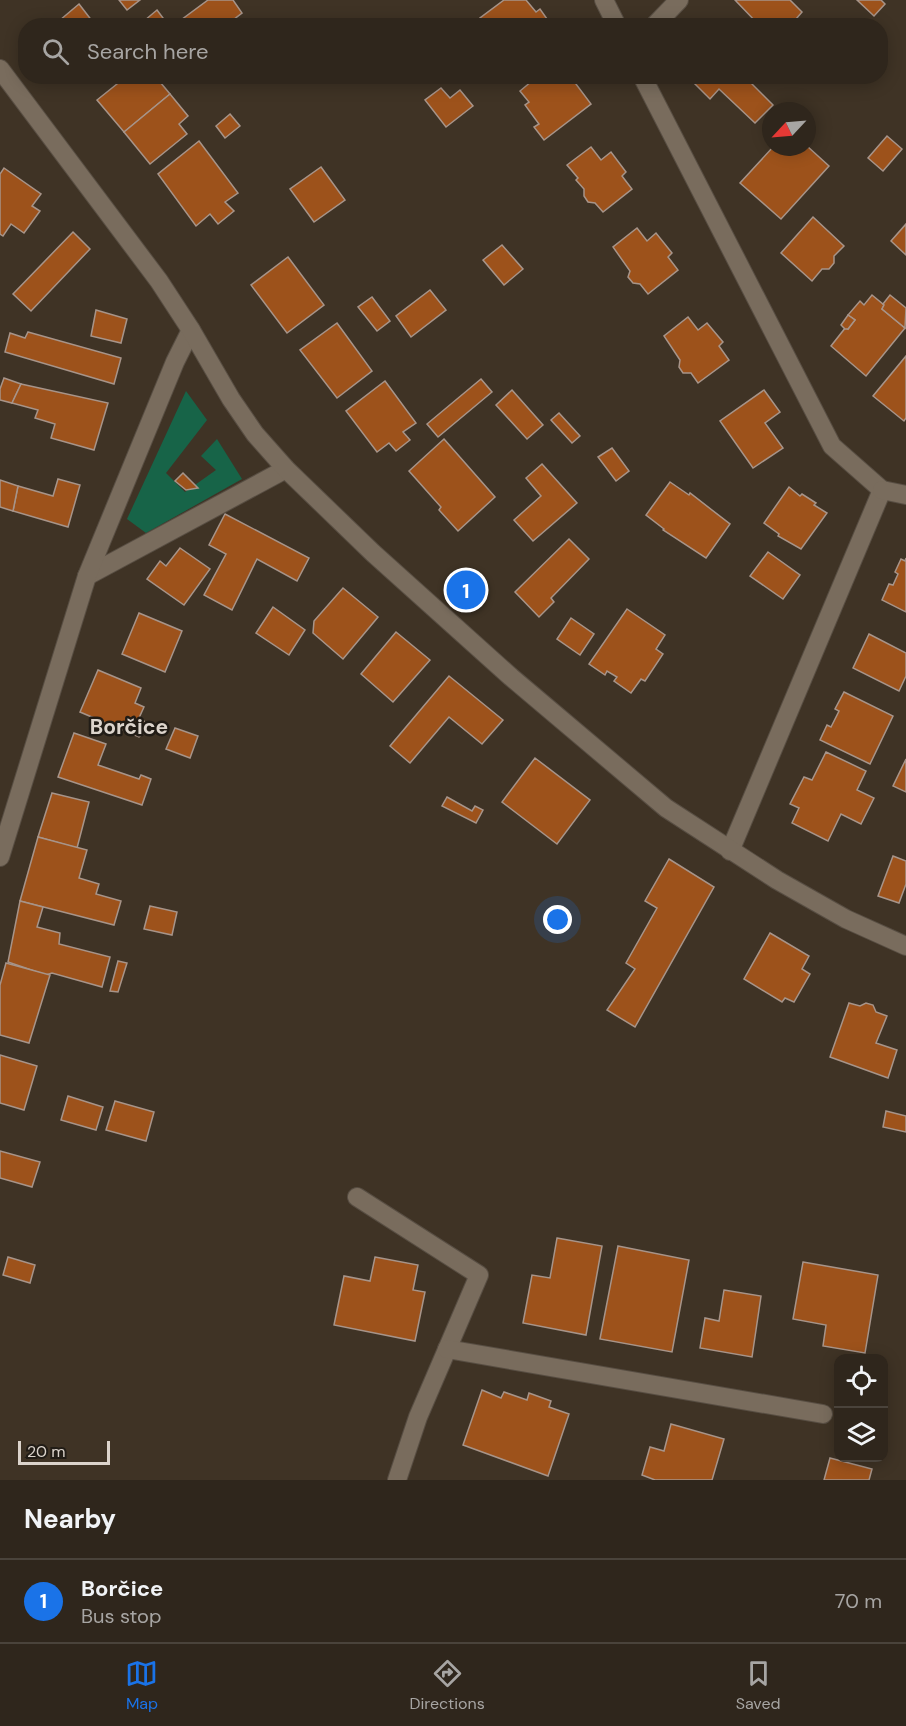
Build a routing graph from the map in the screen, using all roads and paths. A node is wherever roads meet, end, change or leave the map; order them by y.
1 (604, 0) edge
2 (679, 0) edge
3 (613, 18) edge
4 (662, 18) edge
5 (0, 69) edge
6 (646, 84) edge
7 (191, 330) junction
8 (286, 469) junction
9 (882, 489) junction
10 (906, 495) edge
11 (87, 576) junction
12 (730, 851) junction
13 (0, 857) edge
14 (906, 946) edge
15 (357, 1197) dead end
16 (447, 1349) junction
17 (823, 1414) dead end
18 (397, 1480) edge

1 - 3 street
2 - 4 street
5 - 7 street
6 - 9 street
7 - 8 street
7 - 11 street
8 - 11 street
8 - 12 street
9 - 10 street
9 - 12 street
11 - 13 street
12 - 14 street
15 - 16 street
16 - 17 street
16 - 18 street

